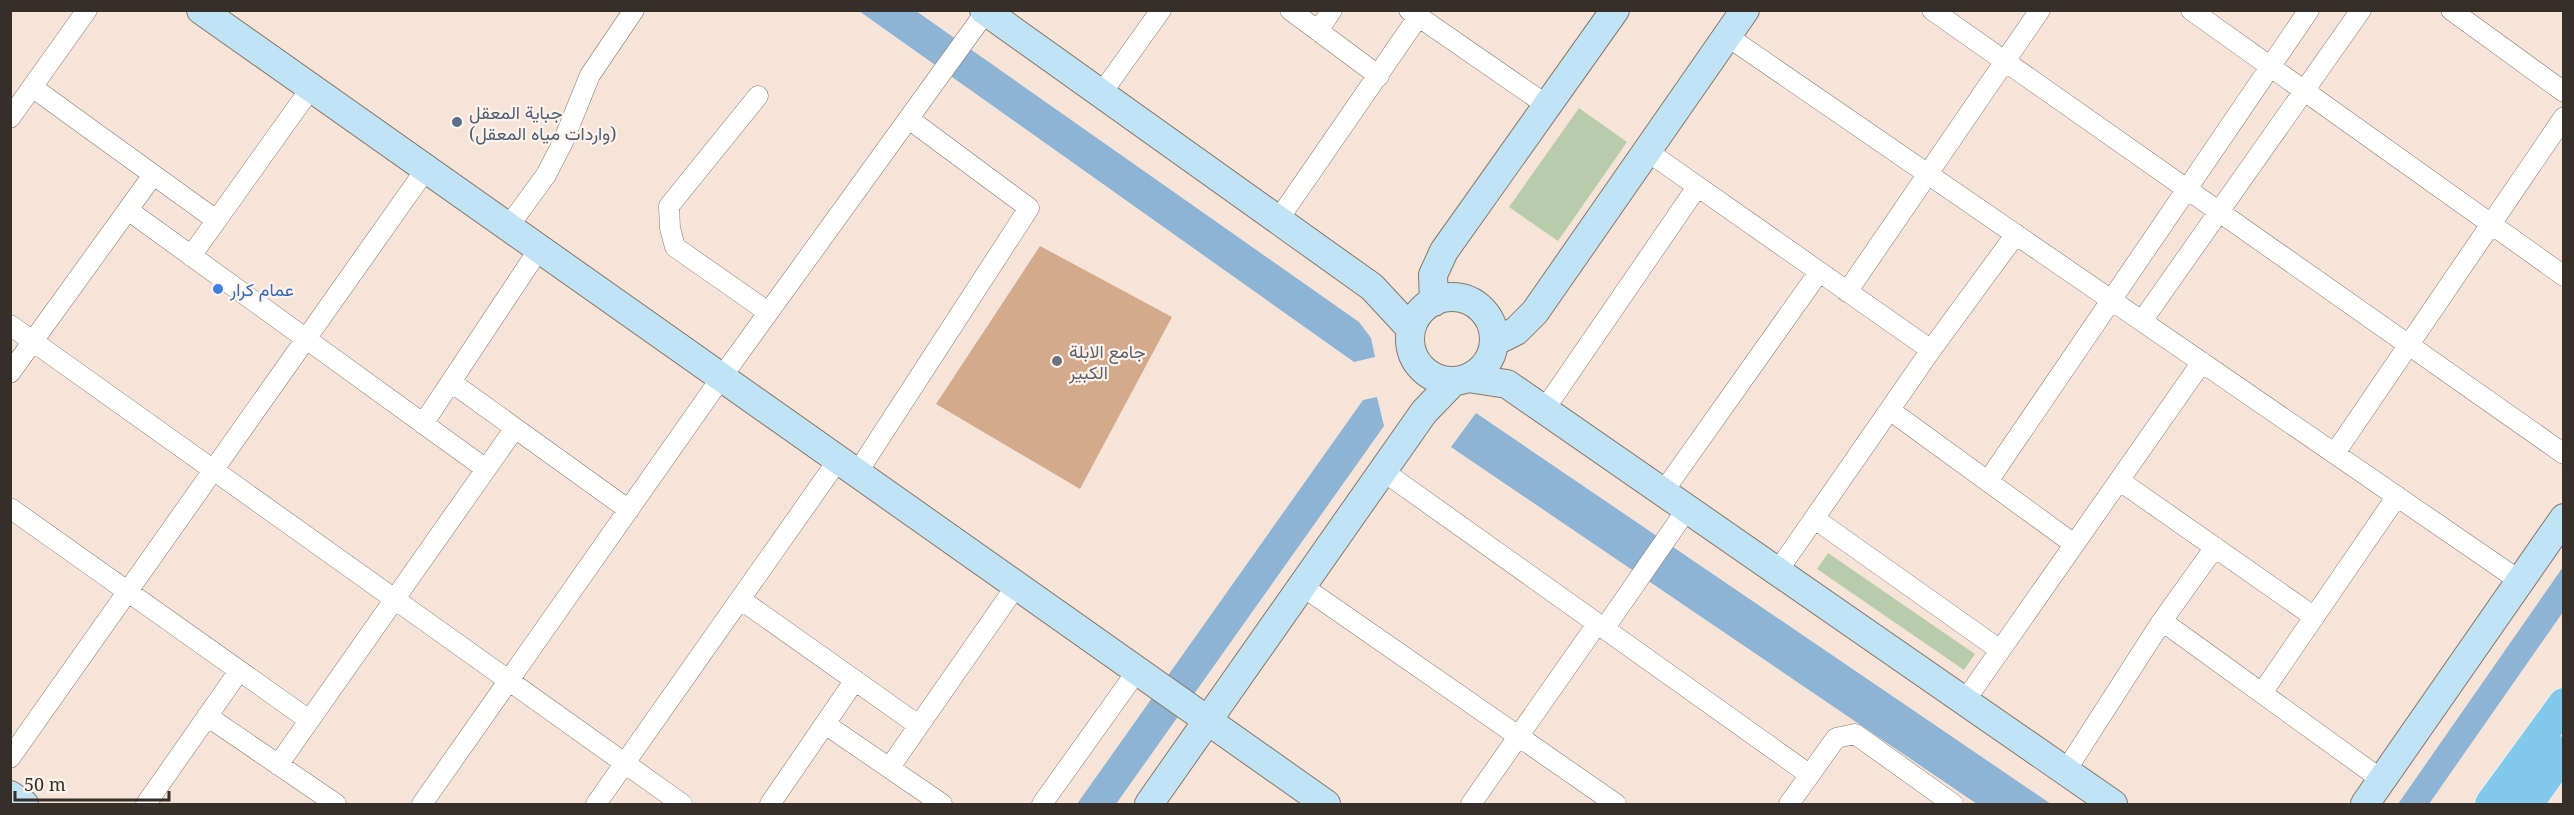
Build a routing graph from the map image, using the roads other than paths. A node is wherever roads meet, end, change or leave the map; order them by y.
1 (87, 10) edge
2 (201, 10) edge
3 (634, 10) edge
4 (1161, 10) edge
5 (1290, 10) edge
6 (1332, 10) edge
7 (1615, 10) edge
8 (1745, 10) edge
9 (1932, 10) edge
10 (2040, 10) edge
11 (2191, 10) edge
12 (2309, 10) edge
13 (2361, 10) edge
14 (2451, 10) edge
15 (986, 11) edge
16 (1414, 14) edge
17 (1317, 31) junction
18 (1727, 36) junction
19 (2005, 62) junction
20 (2271, 67) junction
21 (1379, 76) junction
22 (32, 87) junction
23 (311, 88) junction
24 (2304, 91) junction
25 (2564, 92) edge
26 (1101, 94) junction
27 (758, 96) dead end
28 (1548, 106) junction
29 (2564, 117) edge
30 (10, 118) edge
31 (909, 119) junction
32 (1647, 152) junction
33 (426, 169) junction
34 (1928, 174) junction
35 (153, 175) junction
36 (1697, 187) junction
37 (2187, 189) junction
38 (128, 210) junction
39 (2219, 211) junction
40 (216, 220) junction
41 (1278, 220) junction
42 (2490, 224) junction
43 (508, 227) junction
44 (2016, 234) junction
45 (539, 249) junction
46 (191, 256) junction
47 (1819, 272) junction
48 (2564, 276) edge
49 (1847, 292) junction
50 (2112, 300) junction
51 (768, 312) junction
52 (1423, 313) junction
53 (2142, 321) junction
54 (10, 325) edge
55 (306, 339) junction
56 (33, 341) junction
57 (1493, 345) junction
58 (2408, 345) junction
59 (1931, 350) junction
60 (2202, 362) junction
61 (1418, 365) junction
62 (10, 372) edge
63 (721, 378) junction
64 (1461, 379) junction
65 (451, 382) junction
66 (1507, 384) junction
67 (1544, 410) junction
68 (1891, 411) junction
69 (1424, 412) junction
70 (423, 424) junction
71 (515, 428) junction
72 (2335, 453) junction
73 (2564, 454) edge
74 (847, 466) junction
75 (486, 469) junction
76 (214, 470) junction
77 (1383, 471) junction
78 (1988, 481) junction
79 (2120, 481) junction
80 (1663, 492) junction
81 (2397, 496) junction
82 (1687, 509) junction
83 (629, 510) junction
84 (12, 513) edge
85 (2564, 518) edge
86 (1815, 519) junction
87 (2074, 544) junction
88 (2215, 547) junction
89 (1777, 572) junction
90 (2520, 581) junction
91 (1016, 586) junction
92 (1302, 586) junction
93 (128, 591) junction
94 (394, 599) junction
95 (740, 599) junction
96 (2313, 616) junction
97 (2162, 621) junction
98 (1601, 627) junction
99 (2000, 650) junction
100 (239, 670) junction
101 (1137, 671) junction
102 (855, 680) junction
103 (509, 681) junction
104 (2262, 693) junction
105 (1964, 702) junction
106 (2564, 704) edge
107 (207, 716) junction
108 (309, 720) junction
109 (1208, 721) junction
110 (825, 724) junction
111 (918, 725) junction
112 (1518, 737) junction
113 (2564, 752) edge
114 (10, 758) edge
115 (625, 764) junction
116 (278, 765) junction
117 (890, 767) junction
118 (2065, 772) junction
119 (1809, 776) junction
120 (2382, 780) junction
121 (10, 795) edge
122 (1318, 802) edge
123 (24, 804) edge
124 (146, 804) edge
125 (336, 804) edge
126 (422, 804) edge
127 (596, 804) edge
128 (682, 804) edge
129 (770, 804) edge
130 (942, 804) edge
131 (1042, 804) edge
132 (1149, 804) edge
133 (1471, 804) edge
134 (1616, 804) edge
135 (1790, 804) edge
136 (1953, 804) edge
137 (2113, 804) edge
138 (2365, 804) edge
139 (2491, 804) edge
140 (2527, 804) edge

1 - 22 street
2 - 23 street
3 - 43 street
4 - 26 street
5 - 17 street
6 - 17 street
7 - 28 street
8 - 18 street
9 - 19 street
10 - 19 street
11 - 20 street
12 - 20 street
13 - 24 street
14 - 25 street
15 - 26 street
15 - 31 street
16 - 21 street
16 - 28 street
17 - 21 street
18 - 32 street
18 - 34 street
19 - 34 street
19 - 37 street
20 - 24 street
20 - 37 street
21 - 41 street
22 - 30 street
22 - 35 street
23 - 33 street
23 - 40 street
24 - 39 street
24 - 42 street
26 - 41 street
27 - 51 street
28 - 52 street
29 - 42 street
31 - 51 street
31 - 74 street
32 - 36 street
32 - 57 street
33 - 43 street
33 - 55 street
34 - 44 street
34 - 49 street
35 - 38 street
35 - 40 street
36 - 47 street
36 - 67 street
37 - 39 street
37 - 50 street
38 - 46 street
38 - 56 street
39 - 53 street
39 - 58 street
40 - 46 street
41 - 52 street
42 - 48 street
42 - 58 street
43 - 45 street
44 - 50 street
44 - 59 street
45 - 63 street
45 - 65 street
46 - 55 street
47 - 49 street
47 - 80 street
49 - 59 street
50 - 53 street
50 - 78 street
51 - 63 street
52 - 57 street
52 - 61 street
53 - 60 street
54 - 56 street
55 - 70 street
55 - 76 street
56 - 62 street
56 - 76 street
57 - 64 street
57 - 66 street
58 - 72 street
58 - 73 street
59 - 68 street
60 - 72 street
60 - 79 street
61 - 64 street
61 - 69 street
63 - 74 street
63 - 83 street
64 - 66 street
64 - 69 street
65 - 70 street
65 - 71 street
66 - 67 street
67 - 80 street
68 - 78 street
68 - 86 street
69 - 77 street
70 - 75 street
71 - 75 street
71 - 83 street
72 - 81 street
74 - 91 street
74 - 95 street
75 - 94 street
76 - 93 street
76 - 94 street
77 - 92 street
77 - 98 street
78 - 87 street
79 - 87 street
79 - 88 street
80 - 82 street
81 - 90 street
81 - 96 street
82 - 89 street
82 - 98 street
83 - 103 street
84 - 93 street
85 - 90 street
86 - 89 street
86 - 99 street
87 - 99 street
88 - 96 street
88 - 97 street
89 - 105 street
90 - 120 street
91 - 101 street
91 - 111 street
92 - 109 street
92 - 112 street
93 - 100 street
93 - 114 street
94 - 103 street
94 - 108 street
95 - 102 street
95 - 115 street
96 - 104 street
97 - 104 street
97 - 118 street
98 - 112 street
98 - 119 street
99 - 105 street
100 - 107 street
100 - 108 street
101 - 109 street
101 - 131 street
102 - 110 street
102 - 111 street
103 - 115 street
103 - 126 street
104 - 120 street
105 - 118 street
106 - 139 main road
107 - 116 street
107 - 124 street
108 - 116 street
109 - 122 street
109 - 132 street
110 - 117 street
110 - 129 street
111 - 117 street
112 - 133 street
112 - 134 street
113 - 140 main road
115 - 127 street
115 - 128 street
116 - 125 street
117 - 130 street
118 - 137 street
119 - 135 street
119 - 136 street
120 - 138 street
121 - 123 street

